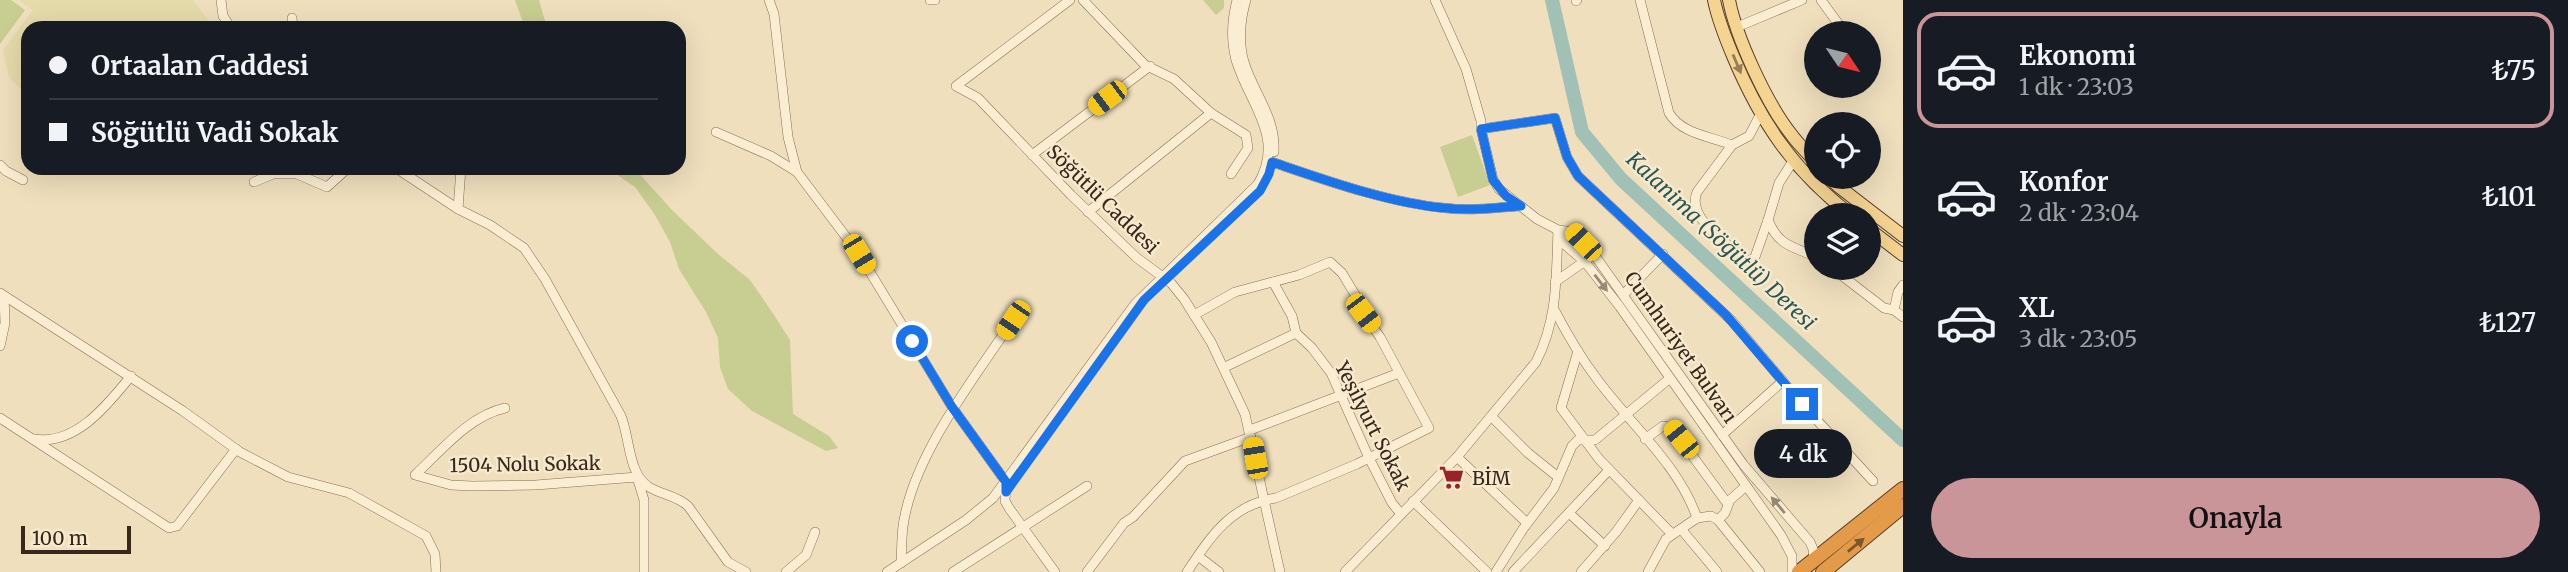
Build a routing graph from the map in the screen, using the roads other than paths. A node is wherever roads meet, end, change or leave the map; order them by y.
1 (221, 0) edge
2 (769, 0) edge
3 (1070, 0) edge
4 (1083, 0) edge
5 (1237, 0) edge
6 (1246, 0) edge
7 (1436, 0) edge
8 (1640, 0) edge
9 (1714, 0) edge
10 (1729, 0) edge
11 (1771, 0) edge
12 (1802, 0) edge
13 (1821, 0) edge
14 (1772, 12) junction
15 (226, 21) edge
16 (1836, 21) edge
17 (1737, 27) junction
18 (1150, 65) junction
19 (1211, 113) junction
20 (1761, 113) junction
21 (1481, 129) junction
22 (716, 132) dead end
23 (1732, 145) junction
24 (1804, 149) edge
25 (1032, 155) junction
26 (1793, 161) junction
27 (1272, 162) junction
28 (0, 165) edge
29 (797, 172) junction
30 (1231, 174) dead end
31 (271, 175) edge
32 (299, 175) edge
33 (340, 175) edge
34 (407, 175) edge
35 (460, 175) edge
36 (23, 180) dead end
37 (254, 182) dead end
38 (1842, 189) edge
39 (1836, 203) edge
40 (1521, 206) junction
41 (458, 209) junction
42 (1088, 212) junction
43 (1768, 220) junction
44 (1559, 230) junction
45 (1903, 236) edge
46 (1881, 238) edge
47 (1804, 252) edge
48 (1593, 253) junction
49 (1663, 254) junction
50 (1903, 255) edge
51 (1585, 262) junction
52 (1163, 278) junction
53 (1848, 280) edge
54 (1273, 282) junction
55 (1555, 282) junction
56 (1903, 285) edge
57 (2, 294) edge
58 (1624, 294) junction
59 (1894, 310) junction
60 (1555, 311) junction
61 (1194, 315) junction
62 (1903, 317) edge
63 (1013, 320) dead end
64 (1296, 333) junction
65 (0, 346) edge
66 (1578, 351) junction
67 (1224, 367) junction
68 (1399, 373) junction
69 (131, 376) junction
70 (1669, 379) junction
71 (1783, 381) junction
72 (1342, 395) junction
73 (505, 408) dead end
74 (954, 410) junction
75 (1626, 415) junction
76 (1492, 417) junction
77 (0, 418) edge
78 (1250, 433) junction
79 (1722, 435) junction
80 (28, 438) junction
81 (1645, 439) junction
82 (1584, 440) junction
83 (236, 449) junction
84 (1457, 457) junction
85 (1369, 458) junction
86 (1609, 470) junction
87 (637, 477) junction
88 (1558, 477) junction
89 (1873, 481) dead end
90 (1087, 486) dead end
91 (1746, 486) junction
92 (1006, 487) junction
93 (1903, 489) edge
94 (1263, 500) junction
95 (1639, 500) junction
96 (1413, 501) junction
97 (1727, 503) junction
98 (1903, 506) edge
99 (1569, 513) junction
100 (1884, 513) junction
101 (1401, 514) junction
102 (1697, 518) junction
103 (1718, 520) junction
104 (1527, 523) junction
105 (1023, 527) junction
106 (816, 531) dead end
107 (1676, 531) junction
108 (1605, 547) junction
109 (1198, 556) junction
110 (1277, 560) junction
111 (1818, 566) edge
112 (900, 568) edge
113 (1650, 571) edge
114 (436, 572) edge
115 (644, 572) edge
116 (746, 572) edge
117 (786, 572) edge
118 (887, 572) edge
119 (953, 572) edge
120 (1055, 572) edge
121 (1087, 572) edge
122 (1187, 572) edge
123 (1219, 572) edge
124 (1271, 572) edge
125 (1280, 572) edge
126 (1345, 572) edge
127 (1487, 572) edge
128 (1496, 572) edge
129 (1513, 572) edge
130 (1581, 572) edge
131 (1717, 572) edge
132 (1760, 572) edge
133 (1792, 572) edge
134 (1800, 572) edge

1 - 15 street
2 - 29 street
3 - 25 street, Söğütlü Caddesi
4 - 18 street
5 - 52 street
6 - 27 street
7 - 21 street
8 - 23 street
9 -> 20 main road
10 - 17 main road
11 - 14 street
12 - 14 street
13 - 16 street
14 - 17 street
17 - 24 main road
18 - 19 street
18 - 25 street
19 - 30 street
19 - 42 street
20 - 23 street
20 - 26 main road
21 - 40 street
21 - 49 street
22 - 29 street
23 - 43 street
25 - 42 street, Söğütlü Caddesi
26 - 39 main road
26 - 43 street
27 - 40 street
27 - 52 street
28 - 36 street
29 - 74 street
31 - 37 street
32 - 33 street
34 - 41 street
35 - 41 street
38 - 45 main road
40 - 44 street
41 - 87 street
42 - 52 street, Söğütlü Caddesi
43 - 47 street
44 - 48 street, Cumhuriyet Bulvarı
44 - 51 street, Cumhuriyet Bulvarı
44 - 55 street
46 - 50 main road
48 - 51 street
48 - 58 street, Cumhuriyet Bulvarı
49 - 58 street
49 - 71 street
51 - 55 street
51 -> 70 street, Cumhuriyet Bulvarı
52 - 61 street, Söğütlü Caddesi
52 - 92 street
53 - 59 street
54 - 61 street
54 - 64 street, Yeşilyurt Sokak
54 - 68 street
55 - 60 street
56 - 59 street
57 - 65 street
57 - 69 street
58 - 79 street, Cumhuriyet Bulvarı
59 - 62 street
60 - 66 street
60 - 76 street
61 - 67 street, Söğütlü Caddesi
63 - 74 street
64 - 67 street
64 - 72 street, Yeşilyurt Sokak
66 - 75 street
66 - 82 street
67 - 78 street, Söğütlü Caddesi
68 - 72 street
68 - 85 street
69 - 80 street
69 - 83 street
70 - 75 street
70 - 91 street, Cumhuriyet Bulvarı
71 - 79 street
71 - 89 street
72 - 78 street
72 - 85 street, Yeşilyurt Sokak
73 - 87 street, 1504 Nolu Sokak
74 - 92 street
74 - 112 street
75 - 81 street
75 - 82 street
76 - 84 street
76 - 88 street
77 - 80 street
78 - 94 street, Söğütlü Caddesi
78 - 121 street
111 -> 79 street, Cumhuriyet Bulvarı
80 - 83 street
81 - 97 street
81 - 102 street
82 - 86 street
82 - 88 street
83 - 114 street
84 - 96 street
84 - 104 street
85 - 94 street
85 - 101 street, Yeşilyurt Sokak
86 - 95 street
86 - 99 street
87 - 115 street
87 - 116 street
88 - 104 street
90 - 105 street
91 - 97 street
91 - 133 street, Cumhuriyet Bulvarı
92 - 105 street
92 - 112 street
93 - 100 highway
94 - 109 street
94 - 110 street, Söğütlü Caddesi
95 - 107 street
95 - 108 street
96 - 101 street
96 - 127 street
97 - 103 street
98 - 100 highway
99 - 108 street
99 - 129 street
100 - 111 highway
101 - 126 street
102 - 103 street
102 - 107 street
103 - 132 street
104 - 128 street
105 - 119 street
105 - 120 street
106 - 117 street
107 - 113 street
107 - 131 street
108 - 130 street
109 - 122 street
109 - 123 street
110 - 124 street
110 - 125 street, Söğütlü Caddesi
111 - 134 highway
112 - 118 street

